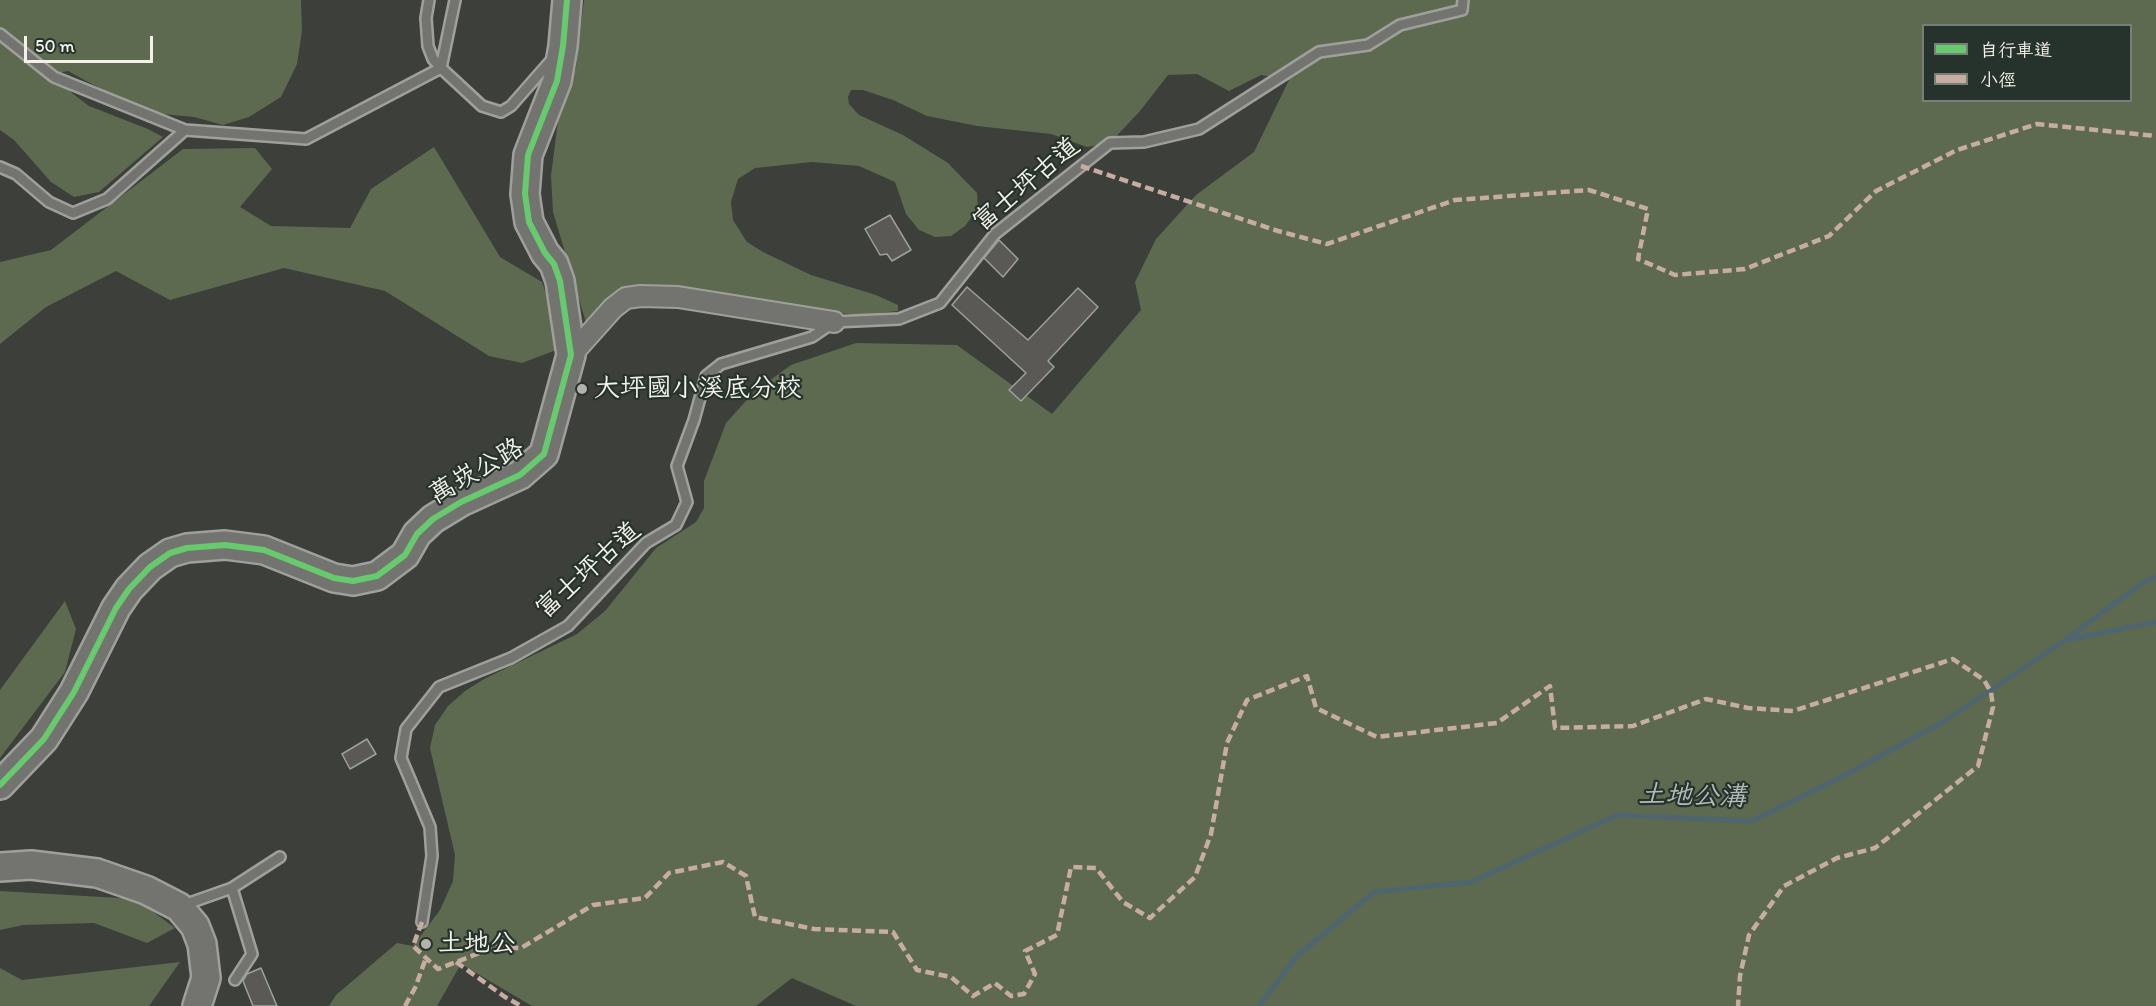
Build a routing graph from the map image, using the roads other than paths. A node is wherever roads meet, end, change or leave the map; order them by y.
1 (429, 0) edge
2 (455, 0) edge
3 (567, 0) edge
4 (1463, 0) edge
5 (0, 34) edge
6 (563, 46) junction
7 (441, 68) junction
8 (185, 130) junction
9 (0, 167) edge
10 (834, 321) junction
11 (571, 355) junction
12 (0, 784) edge
13 (280, 857) dead end
14 (0, 867) edge
15 (232, 888) junction
16 (179, 907) junction
17 (422, 922) dead end
18 (235, 980) dead end
19 (197, 1006) edge

1 - 7 lane
2 - 7 lane
3 - 6 street, 萬崁公路
4 - 10 lane, 富士坪古道
5 - 8 lane
6 - 7 lane
6 - 11 street, 萬崁公路
7 - 8 lane
8 - 9 lane
10 - 11 street
10 - 17 lane, 富士坪古道
11 - 12 street, 萬崁公路
13 - 15 lane
14 - 16 street
15 - 16 lane
15 - 18 lane
16 - 19 street

